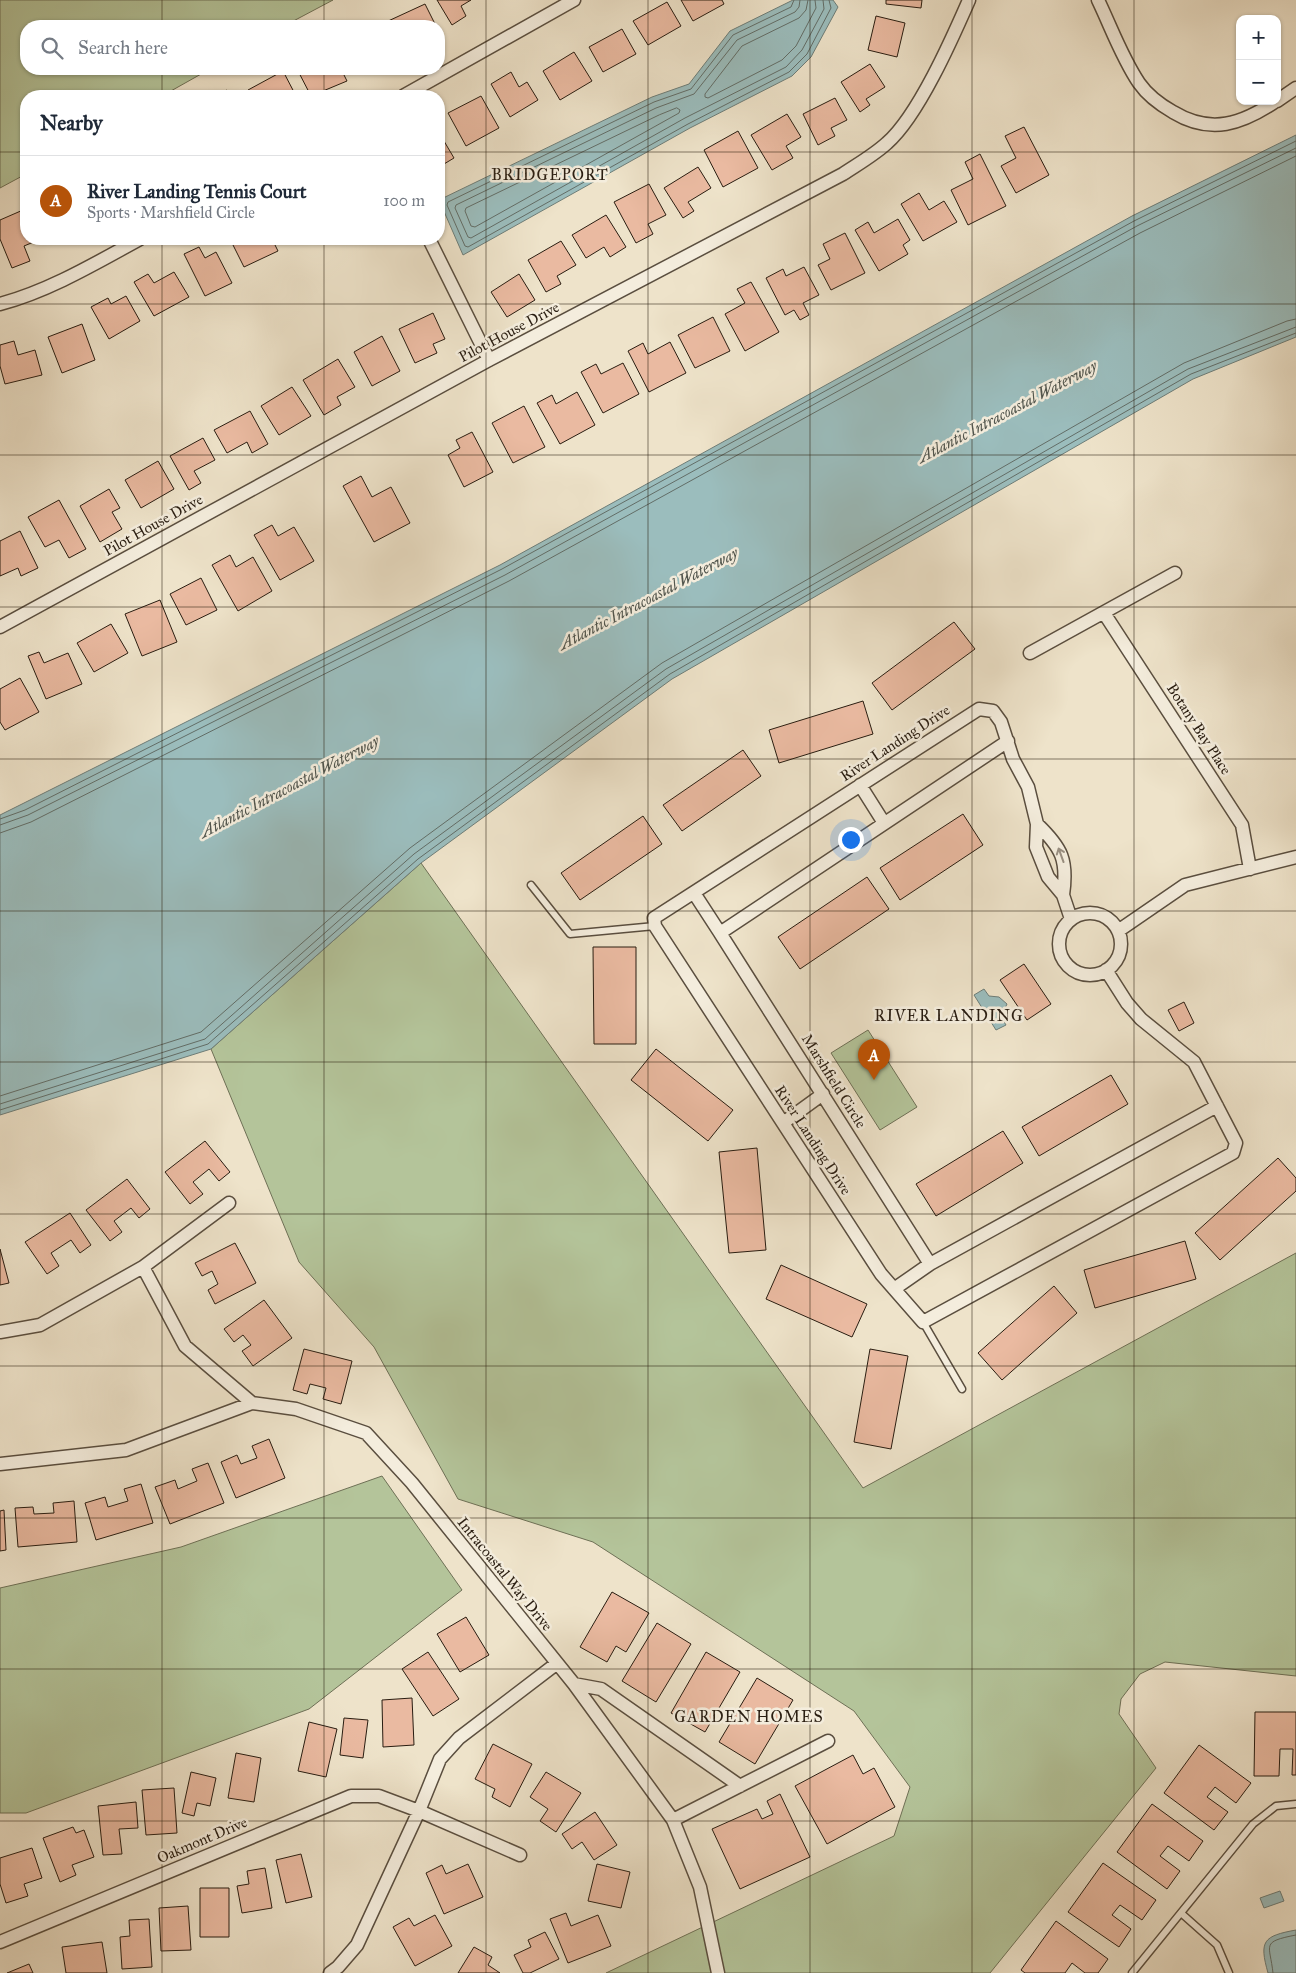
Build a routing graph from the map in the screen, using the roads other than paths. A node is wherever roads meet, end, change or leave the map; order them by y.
1 (574, 0) edge
2 (969, 0) edge
3 (1098, 0) edge
4 (445, 72) edge
5 (440, 75) edge
6 (1296, 88) edge
7 (414, 90) edge
8 (1281, 98) edge
9 (1271, 105) edge
10 (129, 245) edge
11 (432, 245) edge
12 (0, 304) edge
13 (489, 360) junction
14 (1175, 572) dead end
15 (1104, 614) junction
16 (0, 627) edge
17 (1030, 653) dead end
18 (1008, 741) junction
19 (860, 785) junction
20 (884, 823) junction
21 (1037, 824) junction
22 (1296, 857) edge
23 (1250, 869) junction
24 (531, 885) dead end
25 (694, 893) junction
26 (1064, 895) junction
27 (1072, 919) junction
28 (656, 926) junction
29 (1118, 930) junction
30 (720, 932) junction
31 (1106, 970) junction
32 (823, 1094) junction
33 (1217, 1106) junction
34 (783, 1123) junction
35 (229, 1203) dead end
36 (930, 1264) junction
37 (143, 1267) junction
38 (894, 1289) junction
39 (923, 1322) junction
40 (0, 1332) edge
41 (962, 1389) dead end
42 (252, 1403) junction
43 (0, 1464) edge
44 (556, 1664) junction
45 (574, 1684) junction
46 (828, 1741) dead end
47 (740, 1786) junction
48 (1296, 1804) edge
49 (419, 1811) junction
50 (673, 1820) junction
51 (520, 1855) dead end
52 (1181, 1913) junction
53 (0, 1942) edge
54 (1228, 1972) edge
55 (330, 1973) edge
56 (718, 1973) edge
57 (1132, 1973) edge

1 - 4 street
2 - 13 street, Pilot House Drive
3 - 9 street
5 - 7 street
6 - 8 street
10 - 12 street
11 - 13 street
13 - 16 street, Pilot House Drive
14 - 15 street
15 - 17 street
15 - 23 street, Botany Bay Place
18 - 19 street, River Landing Drive
18 - 20 street
18 - 21 street, River Landing Drive
19 - 20 street
19 - 25 street, River Landing Drive
20 - 30 street
21 - 26 street, River Landing Drive
26 -> 21 street, River Landing Drive
22 - 23 street
23 - 29 street
24 - 28 lane
25 - 28 street, River Landing Drive
25 - 30 street, Marshfield Circle
26 - 27 street, River Landing Drive
27 - 29 street
27 - 31 street
28 - 34 street, River Landing Drive
29 - 31 street
30 - 32 street, Marshfield Circle
31 - 33 street
32 - 34 street
32 - 36 street, Marshfield Circle
33 - 36 street
33 - 39 street
34 - 38 street, River Landing Drive
35 - 37 street
36 - 38 street
37 - 40 street
37 - 42 street
38 - 39 street, River Landing Drive
39 - 41 lane
42 - 43 street
42 - 44 street, Intracoastal Way Drive
44 - 45 street, Intracoastal Way Drive
44 - 49 street
45 - 47 street
45 - 50 street, Intracoastal Way Drive
46 - 47 street
47 - 50 street
48 - 52 lane
49 - 51 street, Oakmont Drive
49 - 53 street, Oakmont Drive
49 - 55 street
50 - 56 street, Intracoastal Way Drive
52 - 54 lane
52 - 57 lane

